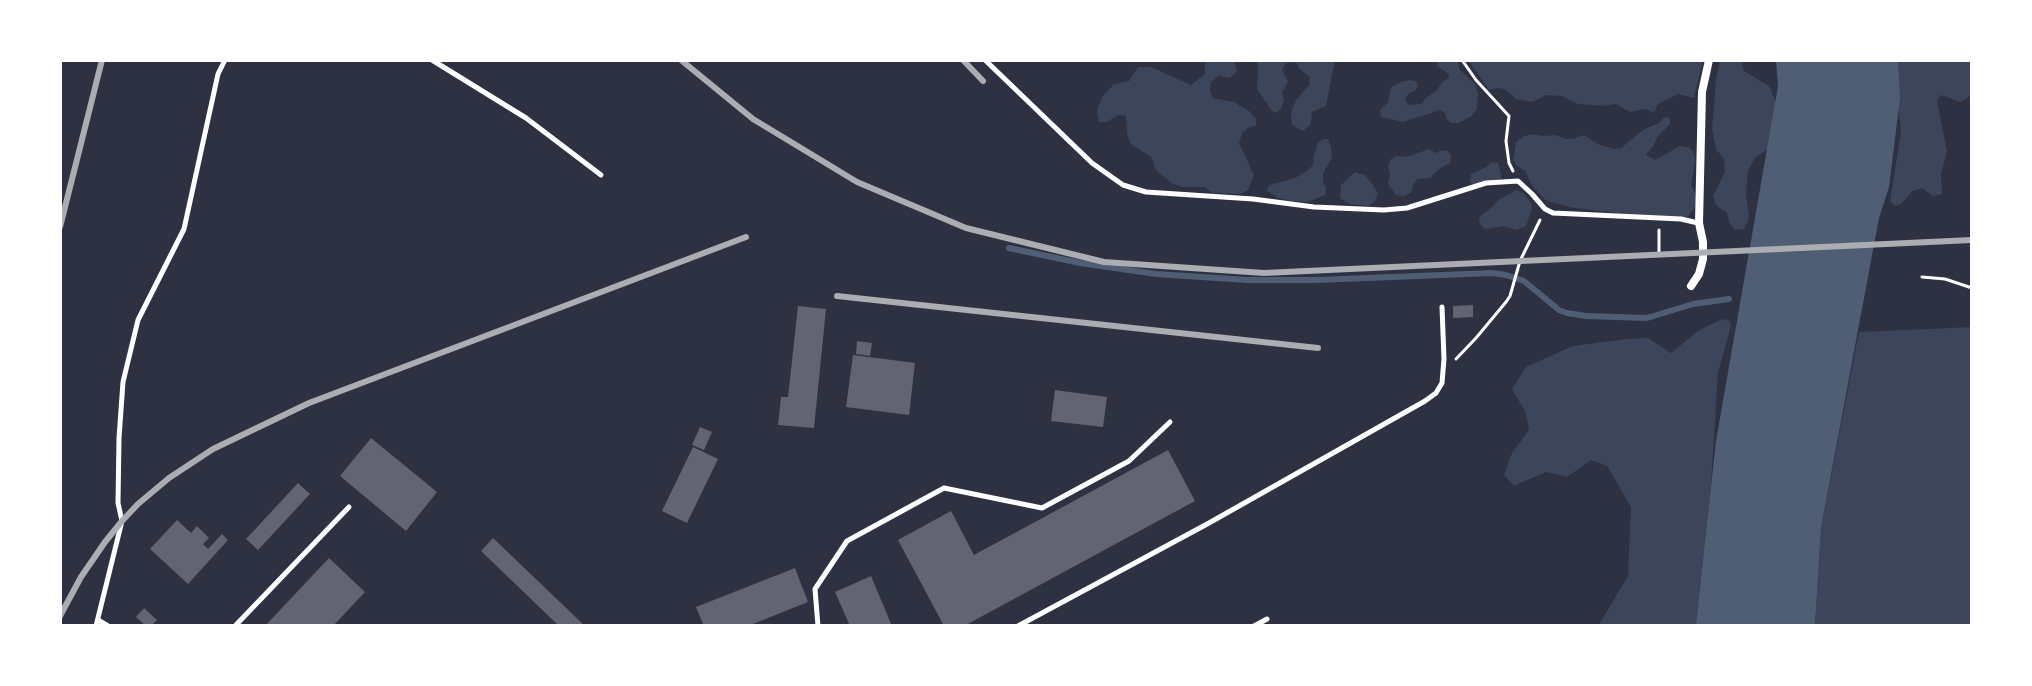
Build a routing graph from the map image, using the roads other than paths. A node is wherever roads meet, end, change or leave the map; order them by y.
1 (225, 60) edge
2 (432, 60) edge
3 (985, 60) edge
4 (1709, 60) edge
5 (601, 175) dead end
6 (1699, 223) junction
7 (1691, 286) dead end
8 (1442, 307) dead end
9 (1170, 422) dead end
10 (349, 507) dead end
11 (1267, 619) dead end
12 (97, 623) edge
13 (108, 626) edge
14 (235, 626) edge
15 (818, 626) edge
16 (1018, 626) edge
17 (1254, 626) edge

1 - 12 lane
2 - 5 lane
3 - 6 lane
4 - 6 street
6 - 7 street
8 - 16 lane
9 - 15 lane
10 - 14 lane
11 - 17 lane
12 - 13 lane

